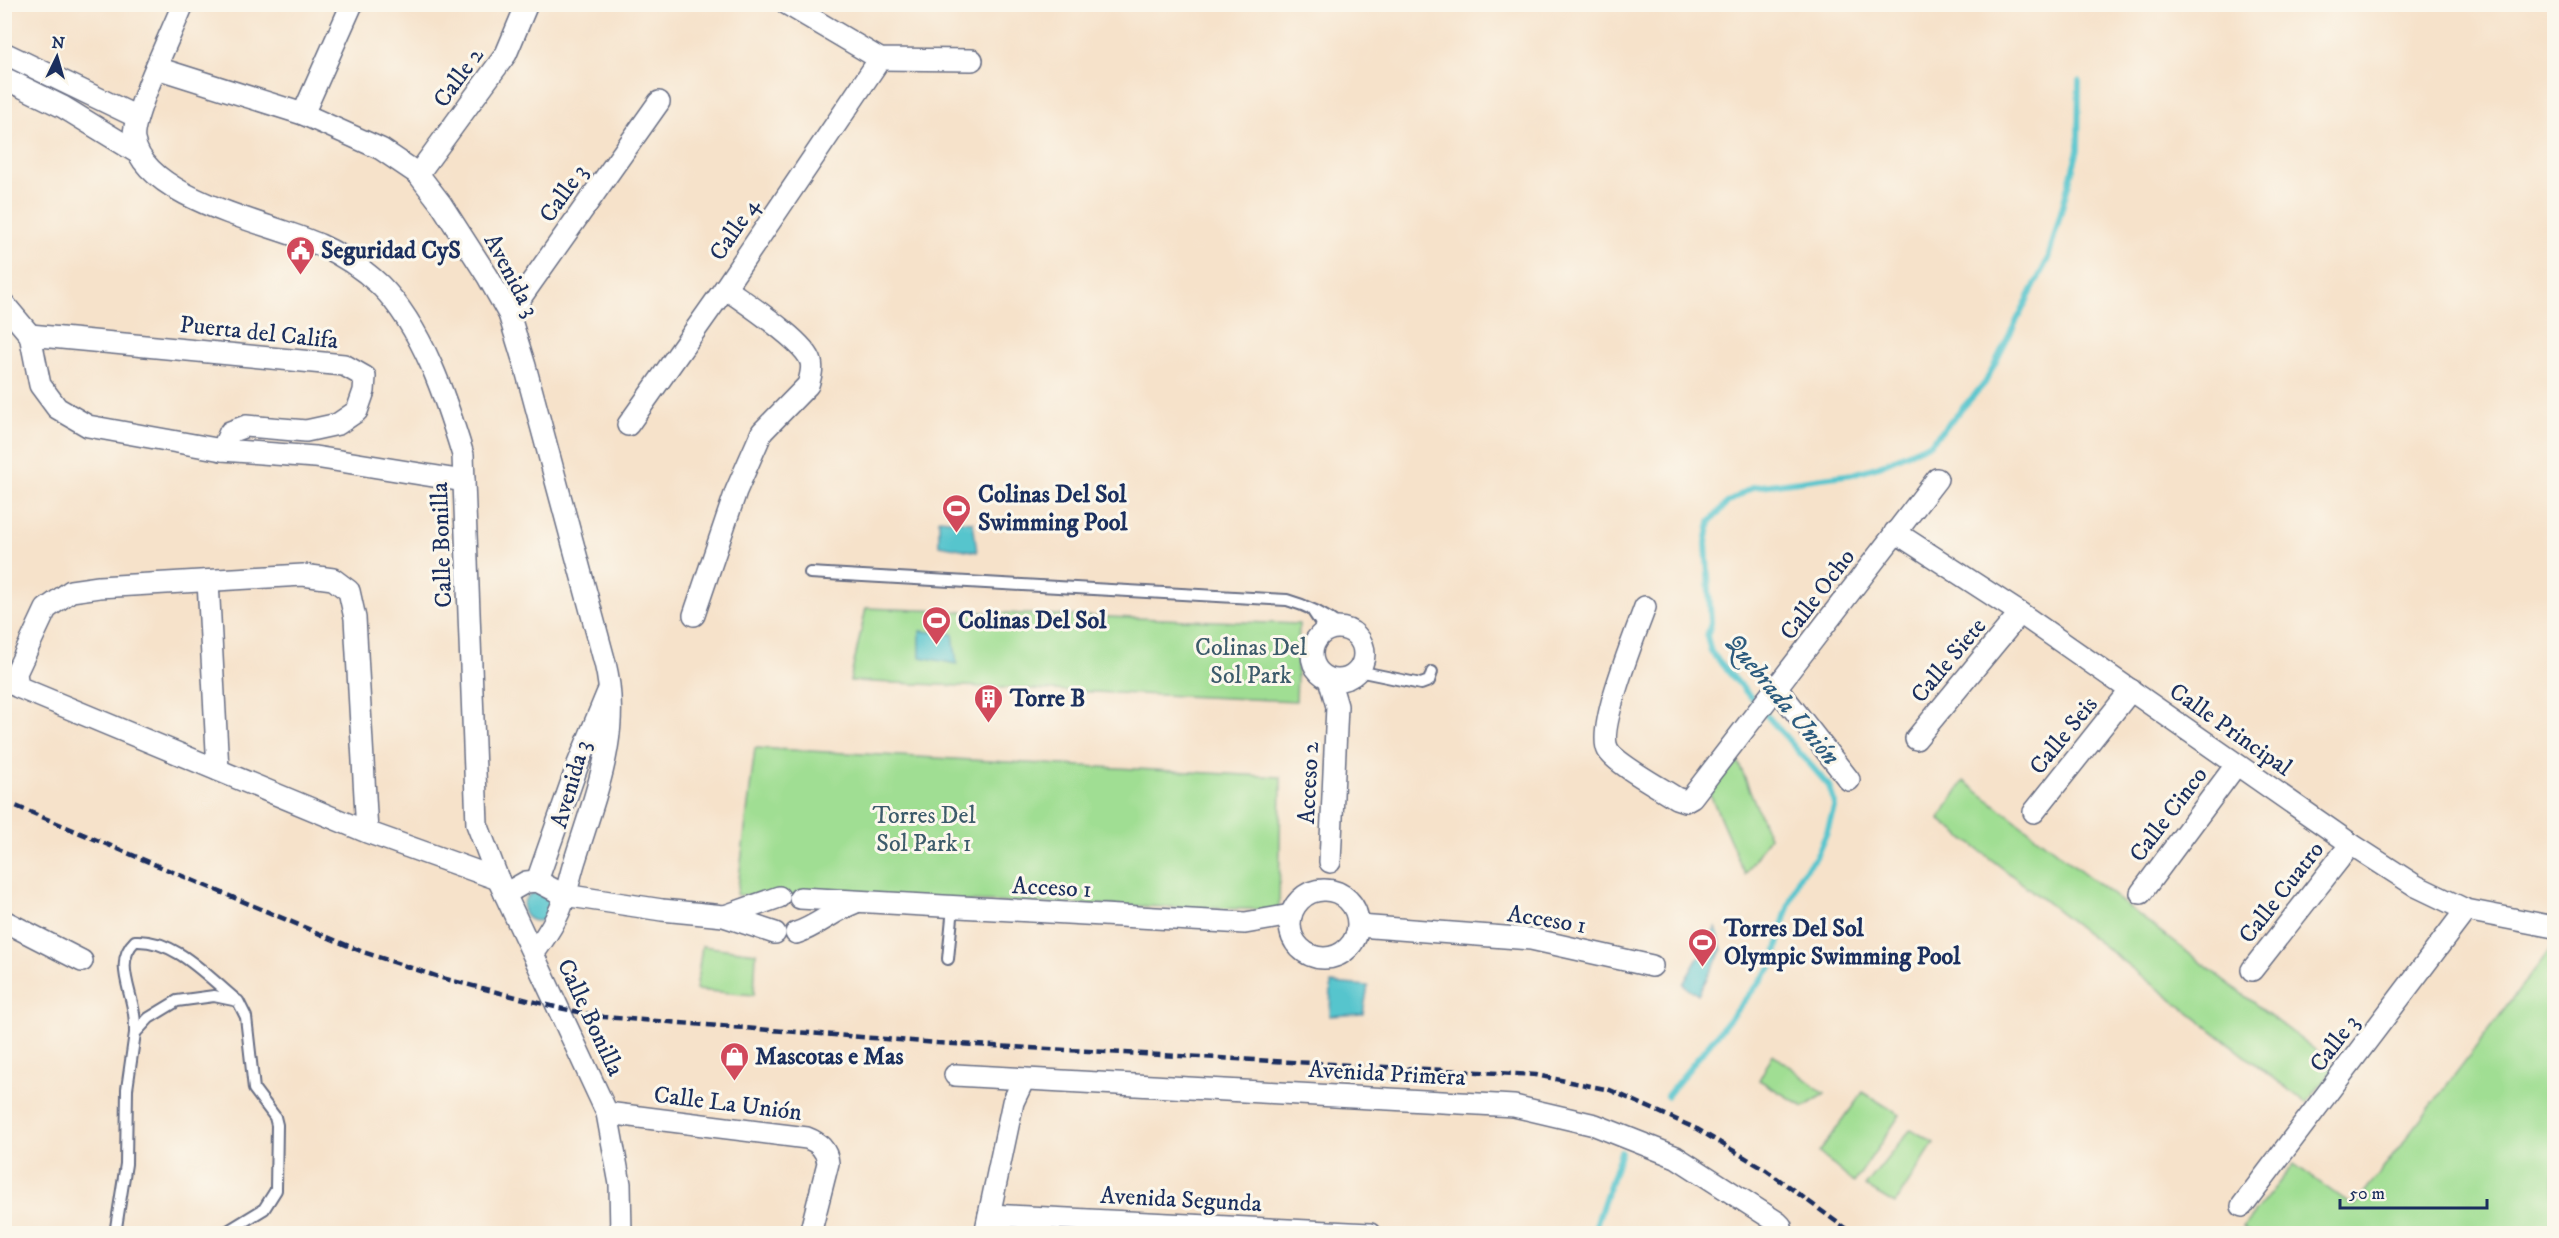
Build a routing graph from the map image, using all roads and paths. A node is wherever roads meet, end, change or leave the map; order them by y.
1 (183, 4) edge
2 (352, 4) edge
3 (528, 4) edge
4 (787, 4) edge
5 (4, 53) edge
6 (880, 59) junction
7 (972, 60) dead end
8 (157, 68) junction
9 (4, 78) edge
10 (659, 102) dead end
11 (303, 114) junction
12 (137, 117) junction
13 (138, 153) junction
14 (418, 174) junction
15 (725, 288) junction
16 (4, 304) edge
17 (509, 314) junction
18 (30, 334) junction
19 (628, 425) dead end
20 (222, 450) junction
21 (1937, 479) dead end
22 (464, 481) junction
23 (1895, 532) junction
24 (810, 573) dead end
25 (208, 581) junction
26 (1308, 606) junction
27 (1645, 607) dead end
28 (2020, 613) junction
29 (694, 615) dead end
30 (1344, 629) junction
31 (1322, 634) junction
32 (1432, 672) dead end
33 (1345, 676) junction
34 (610, 685) junction
35 (2131, 690) junction
36 (1766, 702) junction
37 (1916, 739) dead end
38 (2236, 765) junction
39 (218, 770) junction
40 (1849, 780) dead end
41 (2034, 812) dead end
42 (367, 832) junction
43 (2351, 844) junction
44 (1330, 862) junction
45 (537, 881) junction
46 (502, 886) junction
47 (1315, 890) junction
48 (1340, 893) junction
49 (2141, 893) dead end
50 (564, 895) junction
51 (857, 902) junction
52 (953, 907) junction
53 (2466, 910) junction
54 (1291, 915) junction
55 (724, 916) junction
56 (4, 921) edge
57 (1245, 923) junction
58 (1359, 926) junction
59 (2554, 927) edge
60 (1292, 937) junction
61 (534, 953) junction
62 (948, 959) dead end
63 (82, 961) dead end
64 (1652, 966) dead end
65 (2252, 970) dead end
66 (238, 1001) junction
67 (135, 1033) junction
68 (955, 1075) dead end
69 (1024, 1079) junction
70 (607, 1113) junction
71 (2242, 1206) dead end
72 (987, 1224) edge
73 (116, 1233) edge
74 (223, 1233) edge
75 (621, 1233) edge
76 (810, 1233) edge
77 (1370, 1233) edge
78 (1782, 1233) edge

1 - 8 street
2 - 11 street
3 - 14 street, Calle 2
4 - 6 street
5 - 12 street
6 - 7 street
6 - 15 street, Calle 4
8 - 11 street, Avenida 3
8 - 12 street
9 - 13 street
10 - 17 street, Calle 3
11 - 14 street, Avenida 3
12 - 13 street
13 - 22 street, Calle Bonilla
14 - 17 street, Avenida 3
15 - 19 street, Calle 4
15 - 29 street
16 - 18 street
17 - 34 street, Avenida 3
18 - 20 street
18 - 20 street, Puerta del Califa
20 - 22 street
21 - 23 street, Calle Ocho
22 - 46 street, Calle Bonilla
23 - 28 street, Calle Principal
23 - 36 street, Calle Ocho
24 - 26 lane
25 - 39 street
25 - 39 street
25 - 42 street
26 - 30 lane
26 - 31 lane
27 - 36 street, Calle Ocho
28 - 35 street, Calle Principal
28 - 37 street, Calle Siete
30 - 31 street
30 - 33 street, Acceso 2
31 - 33 street
32 - 33 lane
33 - 44 street, Acceso 2
34 - 45 street, Avenida 3
34 - 50 street, Avenida 3
35 - 38 street, Calle Principal
35 - 41 street, Calle Seis
36 - 40 street
38 - 43 street, Calle Principal
38 - 49 street, Calle Cinco
39 - 42 street
42 - 46 street
43 - 53 street, Calle Principal
43 - 65 street, Calle Cuatro
44 - 47 street, Acceso 2
44 - 48 street, Acceso 2
45 - 46 street
45 - 50 street
46 - 61 street, Calle Bonilla
47 - 48 street
47 - 54 street
48 - 58 street
50 - 55 street, Acceso 1
50 - 61 street, Avenida 3
51 - 52 street, Acceso 1
51 - 55 street, Acceso 1
51 - 55 street, Acceso 1
52 - 57 street, Acceso 1
52 - 62 lane
53 - 59 street, Calle Principal
53 - 71 street, Calle 3
54 - 57 street, Acceso 1
54 - 60 street
56 - 63 street
57 - 60 street, Acceso 1
58 - 60 street, Acceso 1
58 - 64 street, Acceso 1
61 - 70 street, Calle Bonilla
66 - 67 lane
66 - 67 lane
66 - 74 lane
67 - 73 lane
68 - 69 street, Avenida Primera
69 - 72 street
69 - 78 street, Avenida Primera
70 - 75 street, Calle Bonilla
70 - 76 street, Calle La Unión
72 - 77 street, Avenida Segunda

